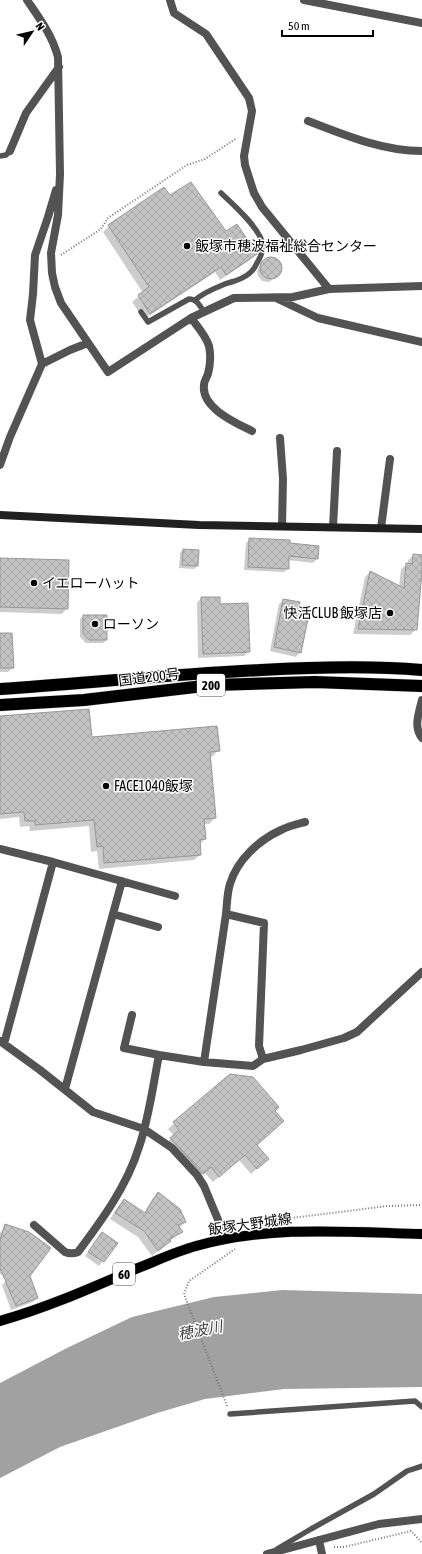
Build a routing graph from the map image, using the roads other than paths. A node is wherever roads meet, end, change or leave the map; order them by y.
1 (27, 0) edge
2 (170, 0) edge
3 (304, 0) edge
4 (422, 23) edge
5 (59, 67) junction
6 (308, 121) dead end
7 (10, 151) joint
8 (422, 151) edge
9 (0, 156) edge
10 (60, 174) junction
11 (221, 193) dead end
12 (422, 286) edge
13 (329, 289) junction
14 (275, 298) junction
15 (195, 300) junction
16 (141, 312) dead end
17 (204, 312) junction
18 (191, 318) junction
19 (422, 342) edge
20 (88, 344) junction
21 (42, 364) junction
22 (252, 431) dead end
23 (280, 438) dead end
24 (337, 451) dead end
25 (390, 458) dead end
26 (0, 465) edge
27 (0, 515) edge
28 (282, 526) junction
29 (333, 527) junction
30 (381, 528) junction
31 (422, 529) edge
32 (422, 670) edge
33 (422, 686) edge
34 (0, 689) edge
35 (422, 700) edge
36 (0, 705) edge
37 (422, 738) edge
38 (305, 822) dead end
39 (0, 849) edge
40 (53, 862) junction
41 (122, 881) junction
42 (175, 896) dead end
43 (113, 914) junction
44 (226, 914) junction
45 (158, 927) dead end
46 (422, 972) edge
47 (132, 1015) dead end
48 (2, 1042) edge
49 (159, 1055) junction
50 (263, 1059) junction
51 (204, 1062) junction
52 (65, 1089) junction
53 (144, 1129) junction
54 (34, 1225) dead end
55 (422, 1234) edge
56 (226, 1239) junction
57 (0, 1321) edge
58 (422, 1407) edge
59 (230, 1414) dead end
60 (422, 1466) edge
61 (422, 1519) edge
62 (319, 1542) junction
63 (270, 1553) edge
64 (322, 1554) edge

1 - 5 street
2 - 13 street
3 - 4 street
5 - 7 street
5 - 10 street
6 - 8 street
7 - 9 lane
10 - 20 street
10 - 21 street
11 - 15 lane
12 - 13 street
13 - 14 street
14 - 17 street
14 - 19 street
15 - 16 lane
15 - 17 lane
17 - 18 street
18 - 20 street
18 - 22 street
20 - 21 street
21 - 26 street
23 - 28 street
24 - 29 street
25 - 30 street
27 - 28 street
28 - 29 street
29 - 30 street
30 - 31 street
32 - 34 highway, 国道200号 / 200
33 - 36 highway, 国道200号 / 200
35 - 37 street
38 - 44 street
39 - 40 street
40 - 41 street
40 - 48 street
41 - 42 street
41 - 43 street
43 - 45 street
43 - 52 street
44 - 50 street
44 - 51 street
46 - 50 street
47 - 49 street
48 - 52 street
49 - 51 street
49 - 53 street
50 - 51 street
52 - 53 street
53 - 54 street
53 - 56 street
55 - 56 main road, 飯塚大野城線 / 60
56 - 57 main road, 飯塚大野城線 / 60
58 - 59 lane
60 - 63 lane
61 - 62 street
62 - 63 street
62 - 64 street

